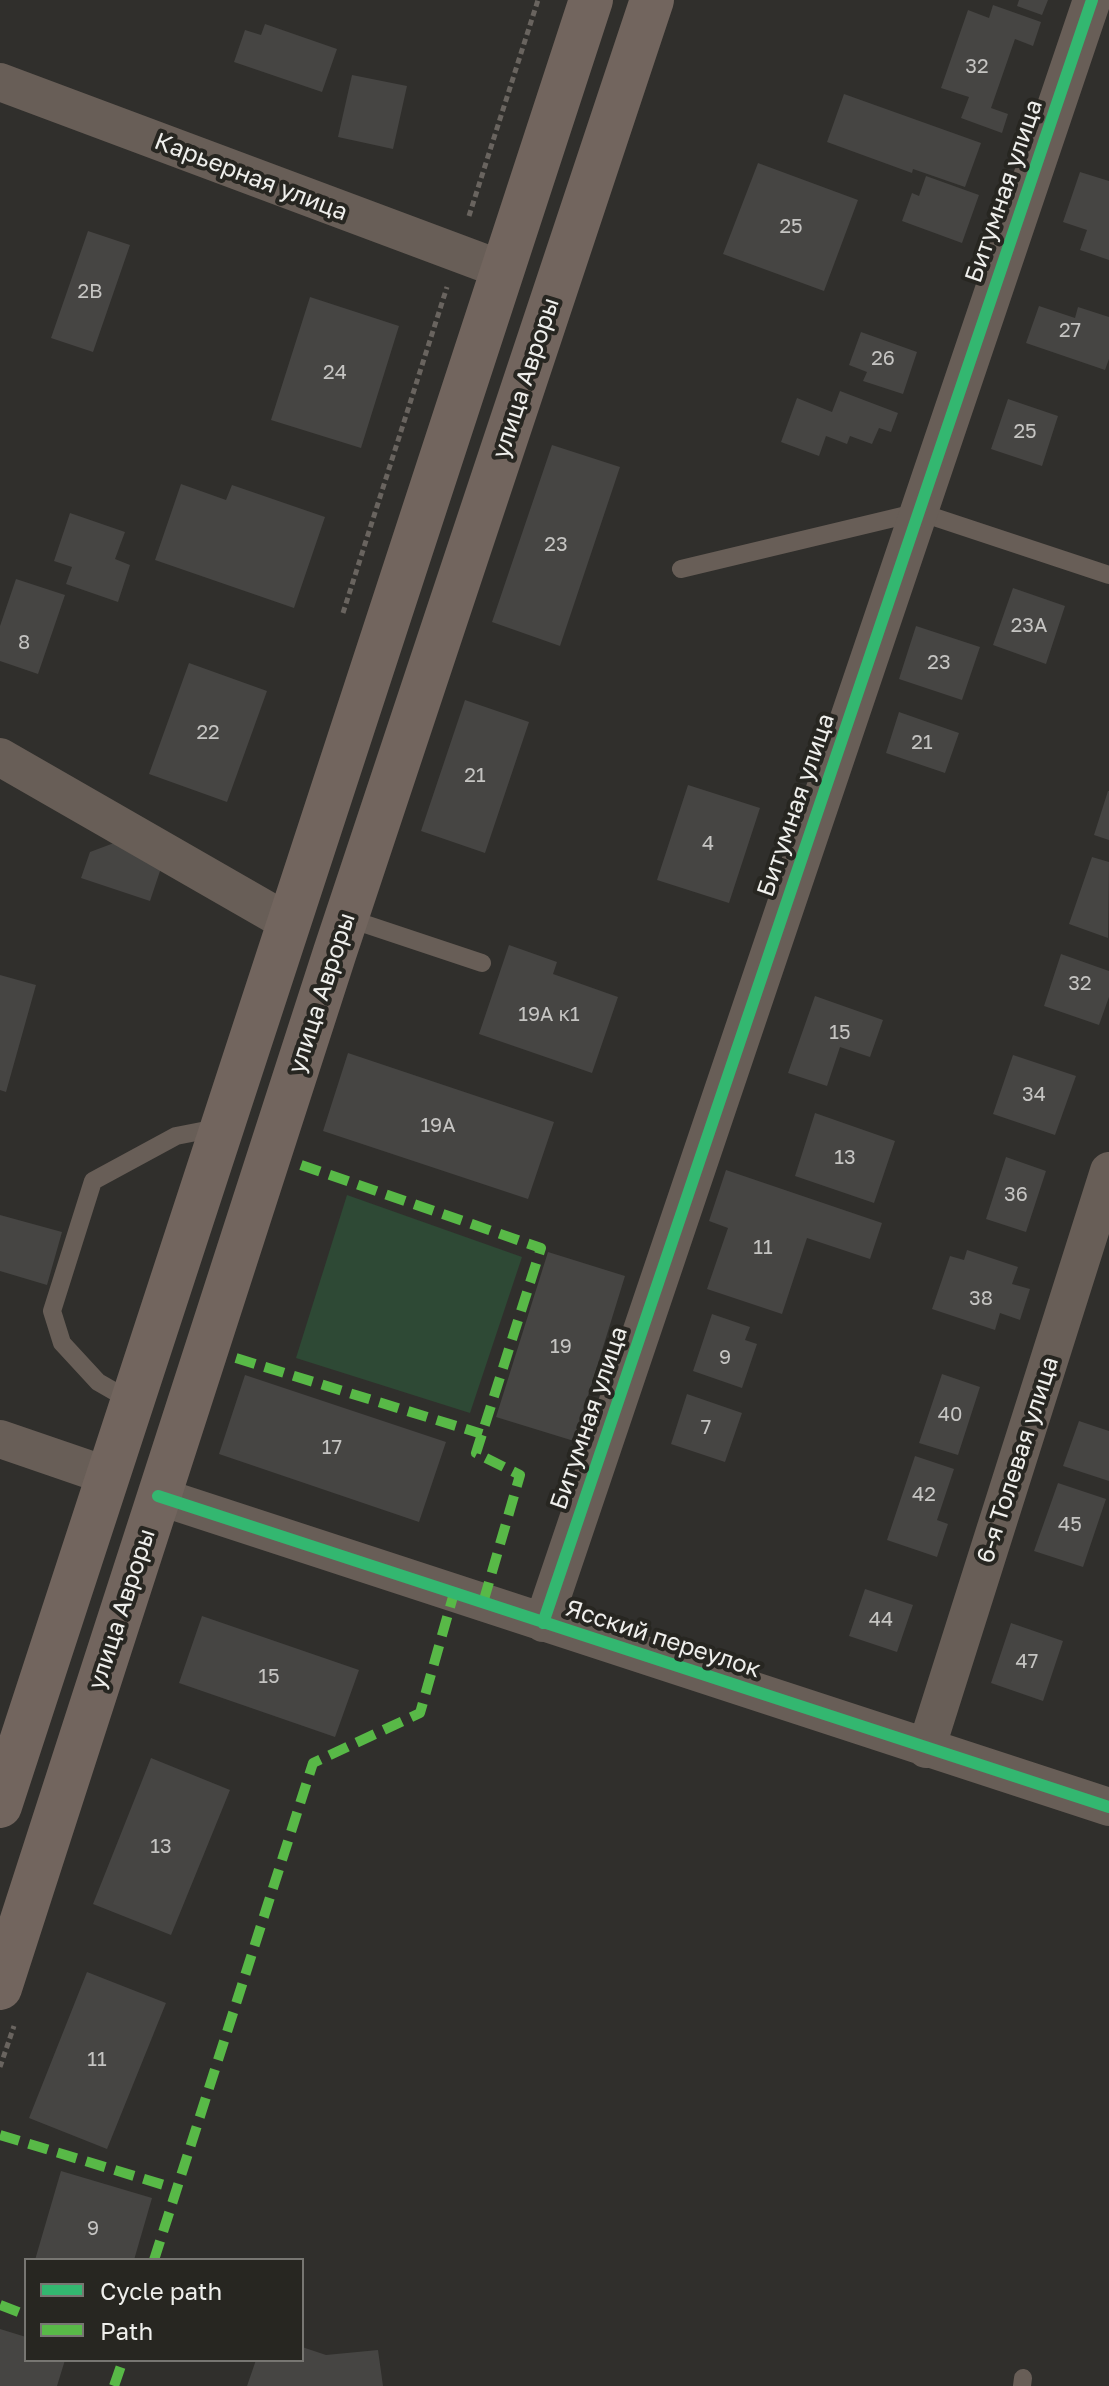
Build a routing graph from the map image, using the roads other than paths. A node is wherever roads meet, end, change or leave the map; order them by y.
1 (591, 0) edge
2 (652, 0) edge
3 (1092, 0) edge
4 (0, 82) edge
5 (503, 270) junction
6 (919, 512) junction
7 (681, 569) dead end
8 (1109, 575) edge
9 (0, 757) edge
10 (347, 918) junction
11 (289, 923) junction
12 (482, 963) dead end
13 (224, 1127) junction
14 (1109, 1171) edge
15 (131, 1401) junction
16 (0, 1439) edge
17 (108, 1476) junction
18 (158, 1496) junction
19 (543, 1623) junction
20 (926, 1749) junction
21 (0, 1806) edge
22 (1109, 1807) edge
23 (0, 1988) edge

1 - 5 main road
2 - 10 main road, улица Авроры
3 - 6 street, Битумная улица
4 - 5 street, Карьерная улица
5 - 11 main road
6 - 7 lane
6 - 8 lane
6 - 19 street, Битумная улица
9 - 11 street
10 - 12 lane
10 - 18 main road, улица Авроры
11 - 13 main road
13 - 15 main road
13 - 15 lane
14 - 20 street, 6-я Толевая улица
15 - 17 main road
16 - 17 street
17 - 21 main road
18 - 19 street, Ясский переулок
18 - 23 main road, улица Авроры
19 - 20 street, Ясский переулок
20 - 22 street, Ясский переулок

